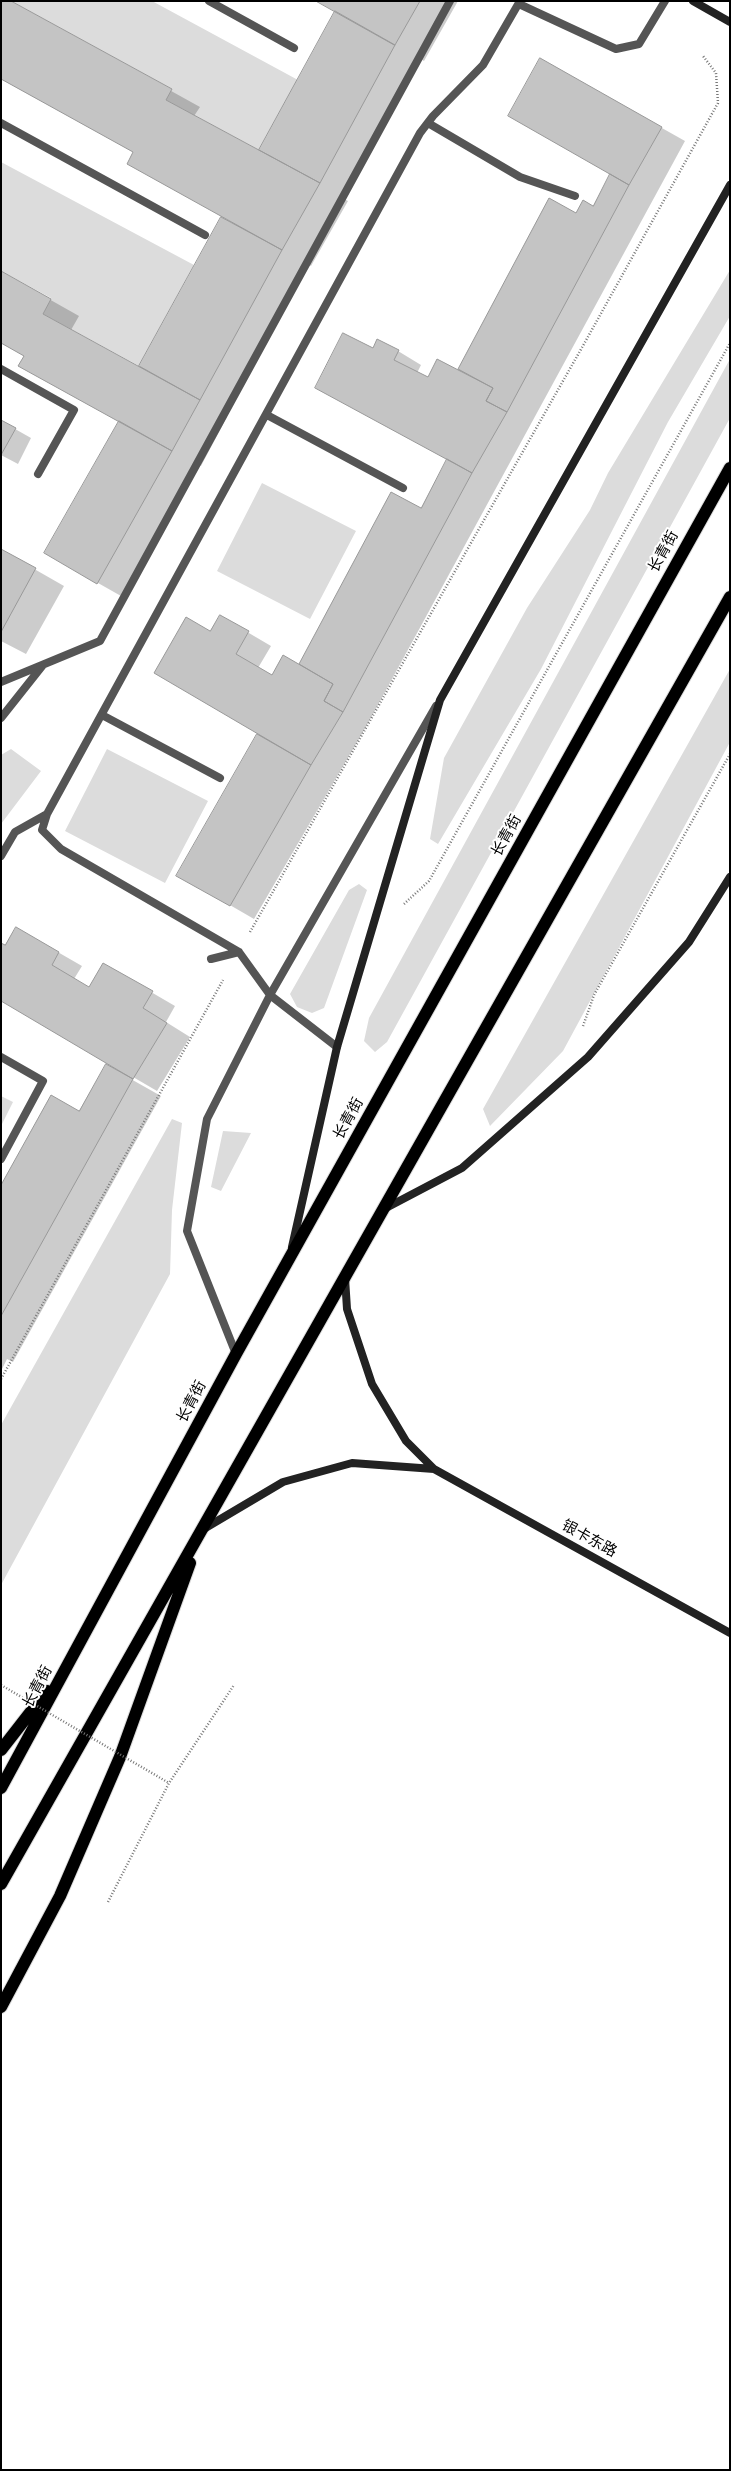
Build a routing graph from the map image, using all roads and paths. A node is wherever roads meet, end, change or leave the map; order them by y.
1 (208, 1) edge
2 (450, 1) edge
3 (665, 1) edge
4 (693, 1) edge
5 (519, 2) edge
6 (730, 22) edge
7 (294, 48) dead end
8 (703, 56) dead end
9 (1, 123) edge
10 (428, 123) junction
11 (730, 186) edge
12 (575, 196) dead end
13 (205, 235) dead end
14 (730, 344) edge
15 (1, 369) edge
16 (267, 415) junction
17 (730, 468) edge
18 (38, 474) dead end
19 (403, 488) dead end
20 (730, 597) edge
21 (44, 665) junction
22 (1, 682) edge
23 (440, 700) junction
24 (102, 715) junction
25 (1, 718) edge
26 (730, 754) edge
27 (220, 778) dead end
28 (47, 814) junction
29 (1, 856) edge
30 (730, 877) edge
31 (402, 906) dead end
32 (239, 952) junction
33 (212, 958) dead end
34 (270, 995) junction
35 (581, 1029) dead end
36 (337, 1047) junction
37 (1, 1057) edge
38 (1, 1159) edge
39 (383, 1210) junction
40 (289, 1259) junction
41 (345, 1277) junction
42 (236, 1354) junction
43 (1, 1379) edge
44 (434, 1469) junction
45 (201, 1531) junction
46 (730, 1633) edge
47 (68, 1664) junction
48 (1, 1685) edge
49 (234, 1685) dead end
50 (1, 1750) edge
51 (169, 1783) junction
52 (1, 1788) edge
53 (1, 1884) edge
54 (108, 1902) dead end
55 (1, 2007) edge

1 - 7 lane
2 - 21 lane
3 - 5 lane
4 - 6 street
5 - 10 lane
8 - 32 path
9 - 13 lane
10 - 12 lane
10 - 16 lane
11 - 23 street
14 - 31 path
15 - 18 lane
16 - 19 lane
16 - 24 lane
17 - 40 highway, 长青街
20 - 39 highway
21 - 22 lane
21 - 25 lane
23 - 34 lane
23 - 36 street
24 - 27 lane
24 - 28 lane
26 - 35 path
28 - 29 lane
28 - 32 lane
30 - 39 street
32 - 33 lane
32 - 34 lane
32 - 43 path
34 - 36 lane
34 - 42 lane
36 - 40 street
37 - 38 lane
39 - 41 highway
40 - 42 highway, 长青街
41 - 44 street
41 - 45 highway
42 - 47 highway, 长青街
44 - 45 street
44 - 46 street, 银卡东路
45 - 53 highway
45 - 55 highway
47 - 50 highway
47 - 52 highway, 长青街
48 - 51 path, bridge
49 - 51 path
51 - 54 path

